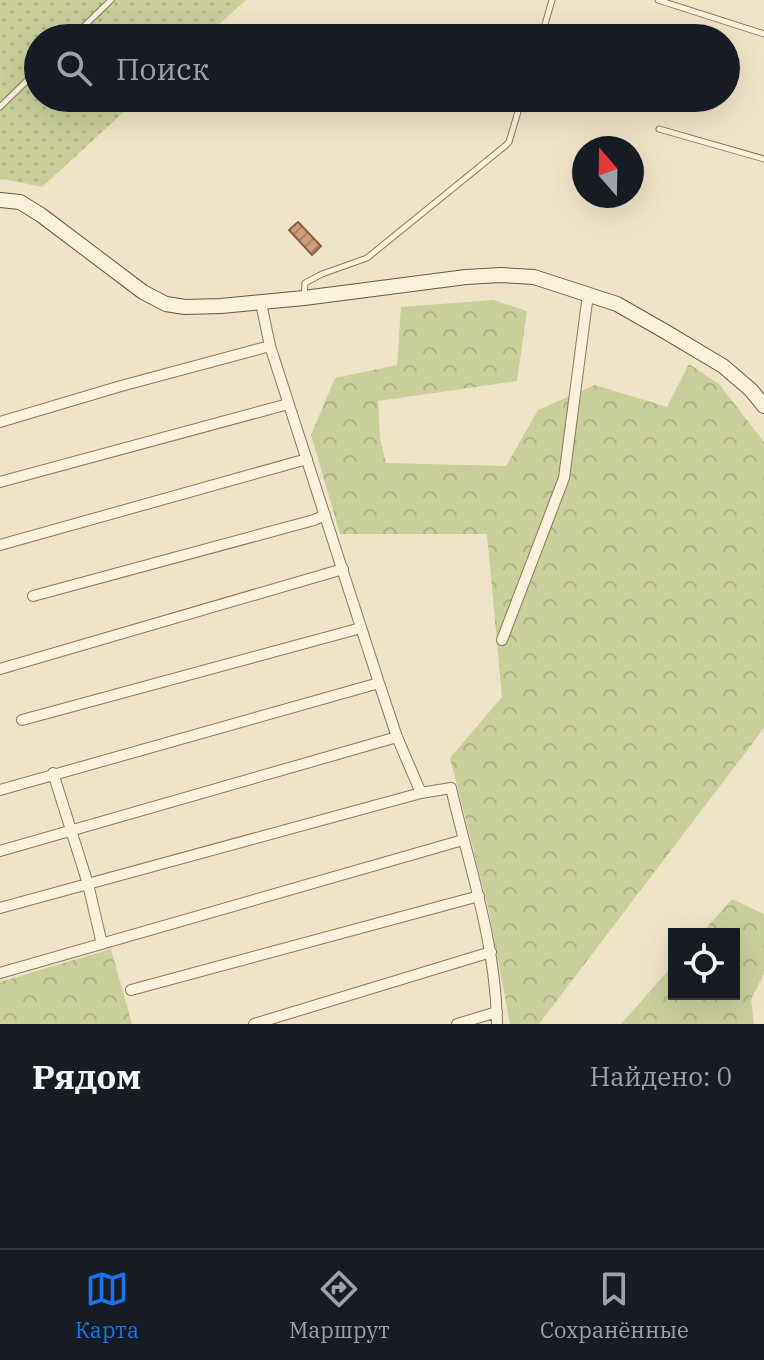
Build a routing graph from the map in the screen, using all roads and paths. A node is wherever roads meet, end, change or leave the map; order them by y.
1 (111, 0) edge
2 (552, 0) edge
3 (658, 0) edge
4 (86, 24) edge
5 (545, 24) edge
6 (733, 24) edge
7 (740, 26) edge
8 (764, 34) edge
9 (24, 84) edge
10 (0, 107) edge
11 (518, 112) edge
12 (659, 129) dead end
13 (764, 159) edge
14 (0, 200) edge
15 (588, 294) junction
16 (304, 298) junction
17 (261, 303) junction
18 (270, 346) junction
19 (288, 404) junction
20 (764, 406) edge
21 (0, 422) edge
22 (307, 459) junction
23 (0, 482) edge
24 (325, 515) junction
25 (0, 545) edge
26 (343, 569) junction
27 (33, 596) dead end
28 (361, 628) junction
29 (502, 640) dead end
30 (0, 669) edge
31 (379, 683) junction
32 (22, 720) dead end
33 (397, 737) junction
34 (53, 773) junction
35 (0, 790) edge
36 (421, 793) junction
37 (72, 831) junction
38 (463, 840) junction
39 (0, 851) edge
40 (88, 884) junction
41 (479, 896) junction
42 (0, 908) edge
43 (102, 944) junction
44 (491, 952) junction
45 (0, 973) edge
46 (131, 990) dead end
47 (497, 1012) junction
48 (254, 1024) edge
49 (457, 1024) edge
50 (497, 1024) edge

1 - 4 lane
2 - 5 lane
3 - 6 lane
7 - 8 lane
9 - 10 lane
11 - 16 lane
12 - 13 lane
14 - 17 main road
15 - 16 main road
15 - 20 main road
15 - 29 street
16 - 17 main road
17 - 18 street
18 - 19 street
18 - 21 street
19 - 22 street
19 - 23 street
22 - 24 street
22 - 25 street
24 - 26 street
24 - 27 street
26 - 28 street
26 - 30 street
28 - 31 street
28 - 32 street
31 - 33 street
31 - 34 street
33 - 36 street
33 - 37 street
34 - 35 street
34 - 37 street
36 - 38 street
36 - 40 street
37 - 39 street
37 - 40 street
38 - 41 street
38 - 43 street
40 - 42 street
40 - 43 street
41 - 44 street
41 - 46 street
43 - 45 street
44 - 47 street
44 - 48 street
47 - 49 street
47 - 50 street

